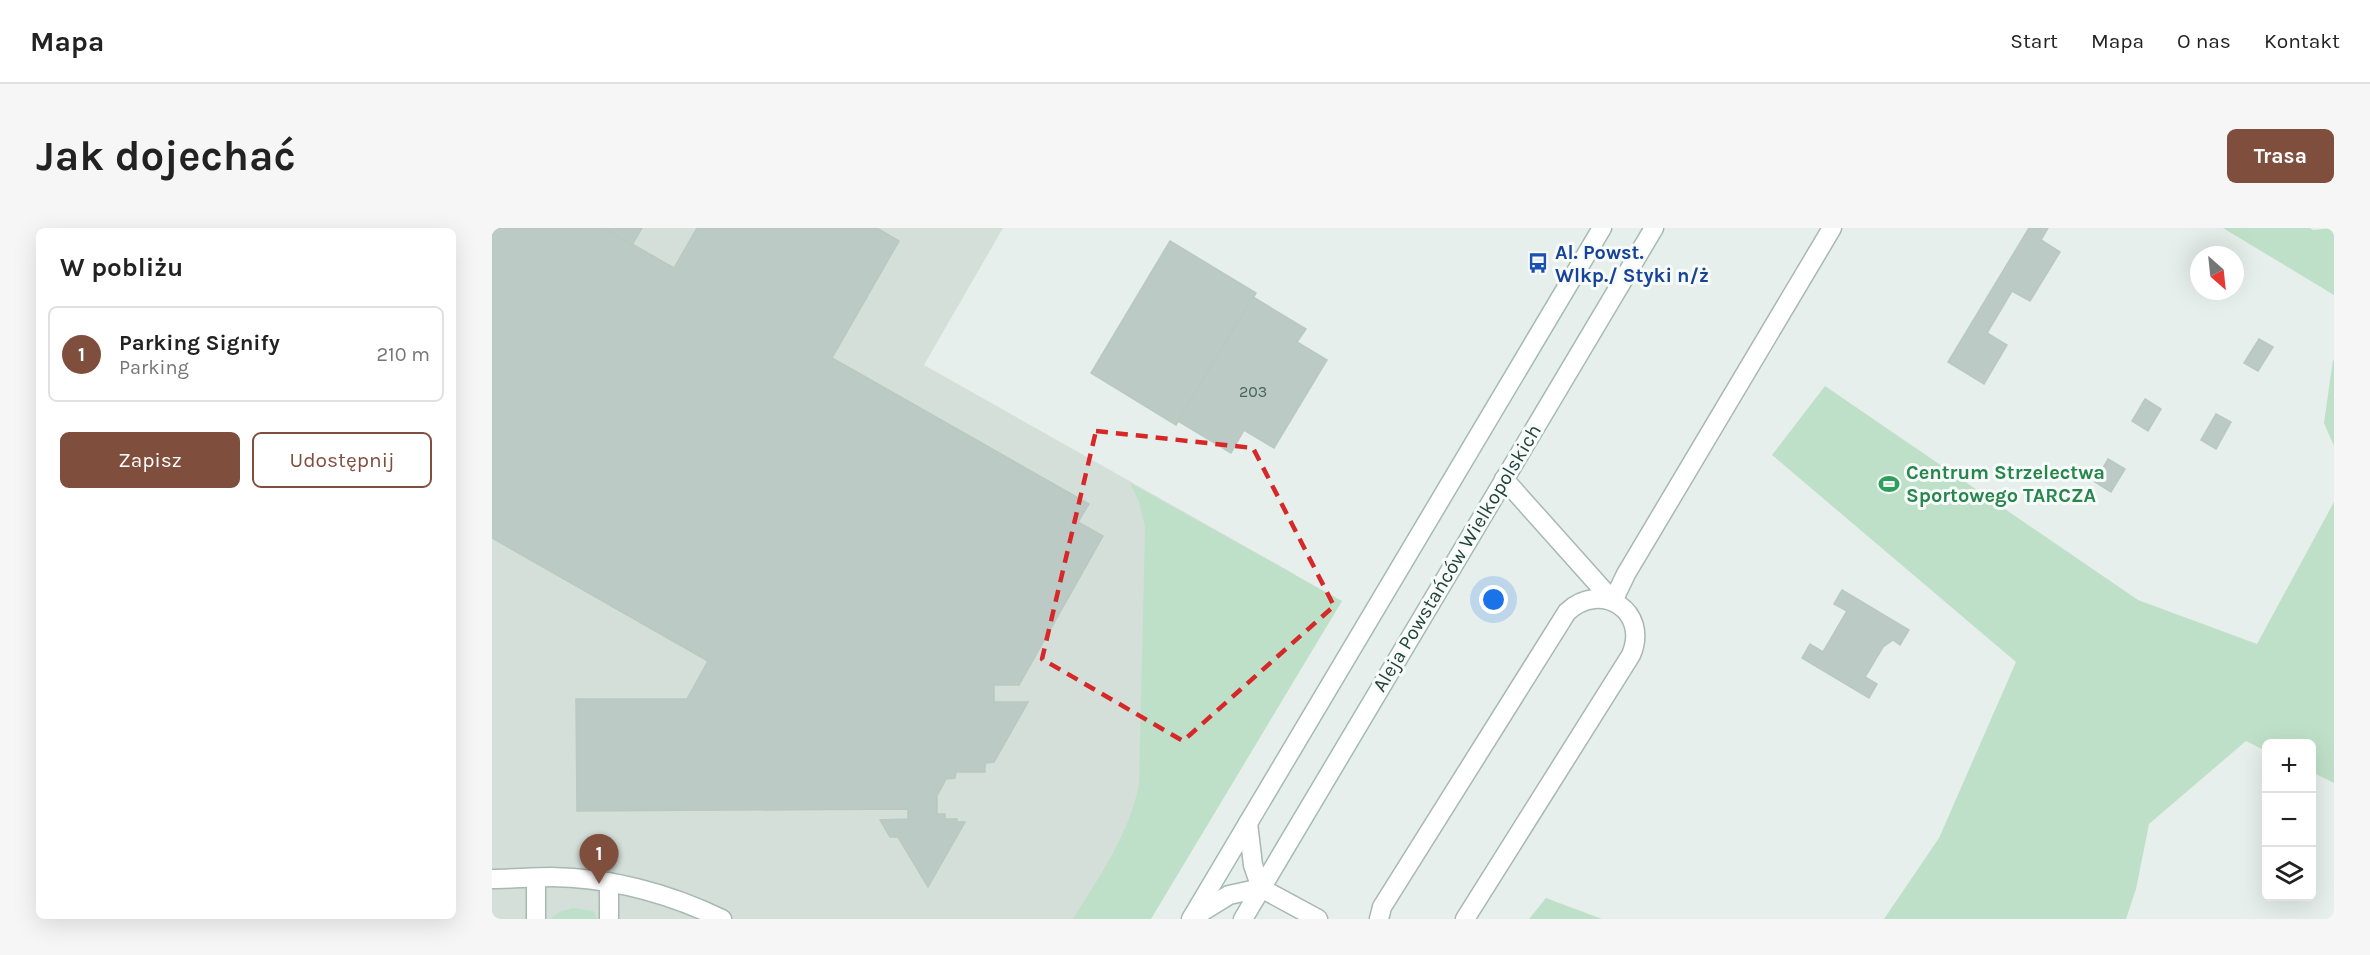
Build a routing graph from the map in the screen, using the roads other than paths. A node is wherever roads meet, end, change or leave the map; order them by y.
1 (1602, 228) edge
2 (1654, 228) edge
3 (1832, 228) edge
4 (1504, 479) junction
5 (1613, 601) junction
6 (1248, 823) junction
7 (492, 879) edge
8 (536, 879) junction
9 (609, 882) junction
10 (1261, 888) junction
11 (678, 900) junction
12 (1379, 915) edge
13 (1191, 918) edge
14 (536, 919) edge
15 (609, 919) edge
16 (678, 919) edge
17 (722, 919) edge
18 (1243, 919) edge
19 (1318, 919) edge
20 (1465, 919) edge

1 - 6 main road
2 - 4 main road, Aleja Powstańców Wielkopolskich
3 - 5 main road
4 - 5 main road
4 - 10 main road, Aleja Powstańców Wielkopolskich
5 - 12 main road
5 - 20 main road
6 - 10 main road
6 - 13 main road
7 - 8 main road
8 - 9 main road
8 - 14 main road
9 - 11 main road
9 - 15 main road
10 - 13 main road
10 - 18 main road, Aleja Powstańców Wielkopolskich
10 - 19 main road
11 - 16 main road
11 - 17 main road

